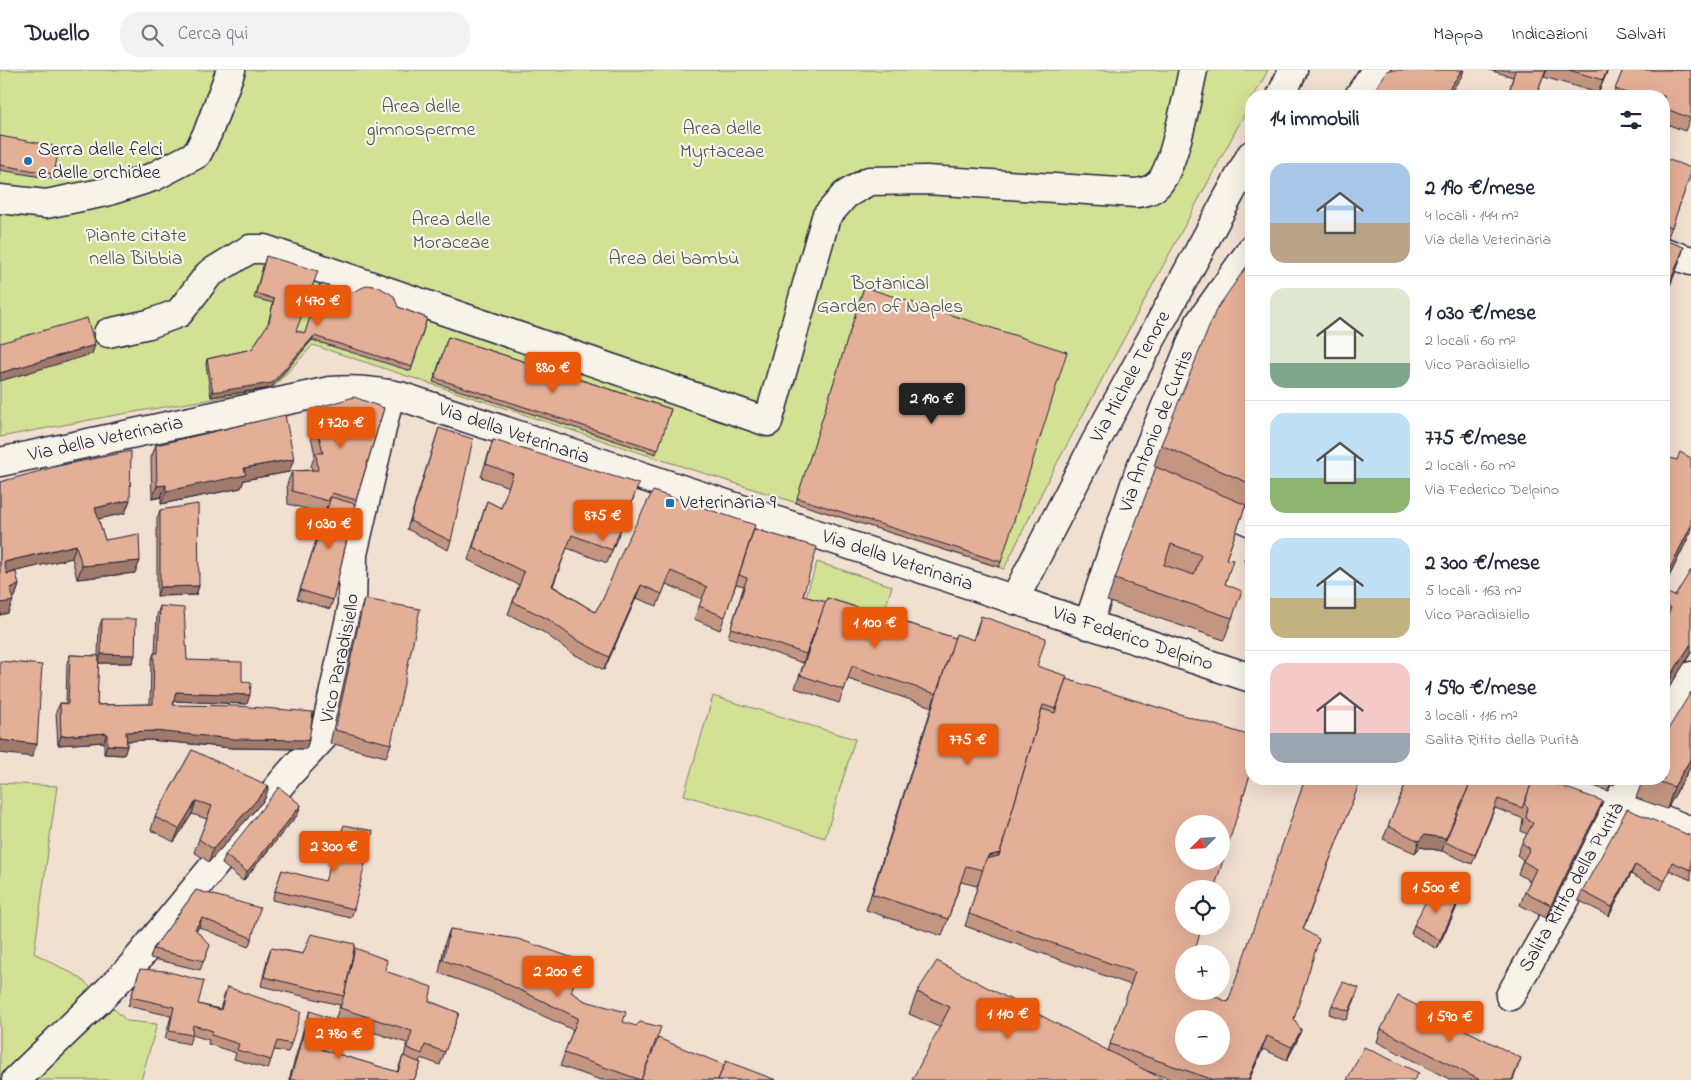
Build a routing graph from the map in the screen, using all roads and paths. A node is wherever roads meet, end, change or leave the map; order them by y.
1 (231, 70) edge
2 (1193, 70) edge
3 (1293, 70) edge
4 (1376, 70) edge
5 (1284, 90) edge
6 (1363, 90) edge
7 (1245, 166) edge
8 (0, 199) edge
9 (1670, 254) edge
10 (1245, 258) edge
11 (1691, 260) edge
12 (1169, 307) junction
13 (1200, 322) junction
14 (108, 333) dead end
15 (390, 394) junction
16 (0, 462) edge
17 (1140, 472) junction
18 (1245, 519) edge
19 (1014, 600) junction
20 (1088, 625) junction
21 (1245, 676) edge
22 (1691, 676) edge
23 (1670, 707) edge
24 (1570, 785) edge
25 (1631, 785) edge
26 (1622, 803) junction
27 (1691, 831) edge
28 (1510, 996) dead end
29 (16, 1080) edge

1 - 8 street
2 - 14 street
3 - 5 street
4 - 6 street
7 - 12 street, Via Michele Tenore
9 - 11 street
10 - 13 street, Via Antonio de Curtis
12 - 13 street
12 - 19 street, Via Michele Tenore
13 - 17 street, Via Antonio de Curtis
15 - 16 street, Via della Veterinaria
15 - 19 street, Via della Veterinaria
15 - 29 street, Vico Paradisiello
17 - 18 street
17 - 20 street, Via Antonio de Curtis
19 - 20 street, Via Federico Delpino
20 - 21 street, Via Federico Delpino
22 - 23 street
24 - 26 street
25 - 26 street, Salita Ritito della Purità
26 - 27 street
26 - 28 street, Salita Ritito della Purità

